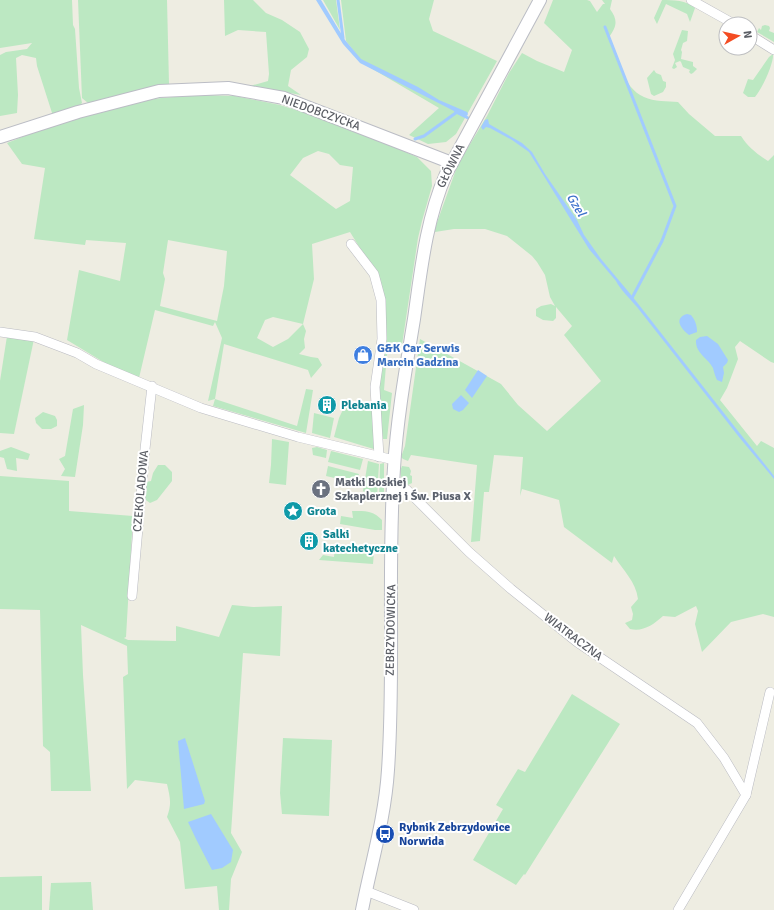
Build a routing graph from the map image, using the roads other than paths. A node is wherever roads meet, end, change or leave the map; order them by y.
1 (540, 0) edge
2 (691, 0) edge
3 (720, 16) edge
4 (758, 39) edge
5 (774, 50) edge
6 (0, 137) edge
7 (452, 163) junction
8 (351, 244) dead end
9 (0, 332) edge
10 (409, 348) joint
11 (152, 386) junction
12 (379, 457) junction
13 (394, 460) junction
14 (393, 483) junction
15 (132, 596) dead end
16 (770, 692) dead end
17 (746, 795) junction
18 (366, 891) junction
19 (362, 910) edge
20 (414, 910) edge
21 (678, 910) edge

1 - 7 street, GŁÓWNA
2 - 3 street
4 - 5 street
6 - 7 street, NIEDOBCZYCKA
7 - 10 street, GŁÓWNA
8 - 12 street
9 - 11 street
10 - 13 street, ZEBRZYDOWICKA
11 - 12 street
11 - 15 street, CZEKOLADOWA
12 - 13 street
13 - 14 street, ZEBRZYDOWICKA
14 - 17 street, WIATRACZNA
14 - 18 street, ZEBRZYDOWICKA
16 - 17 street
17 - 21 street
18 - 19 street, ZEBRZYDOWICKA
18 - 20 street

